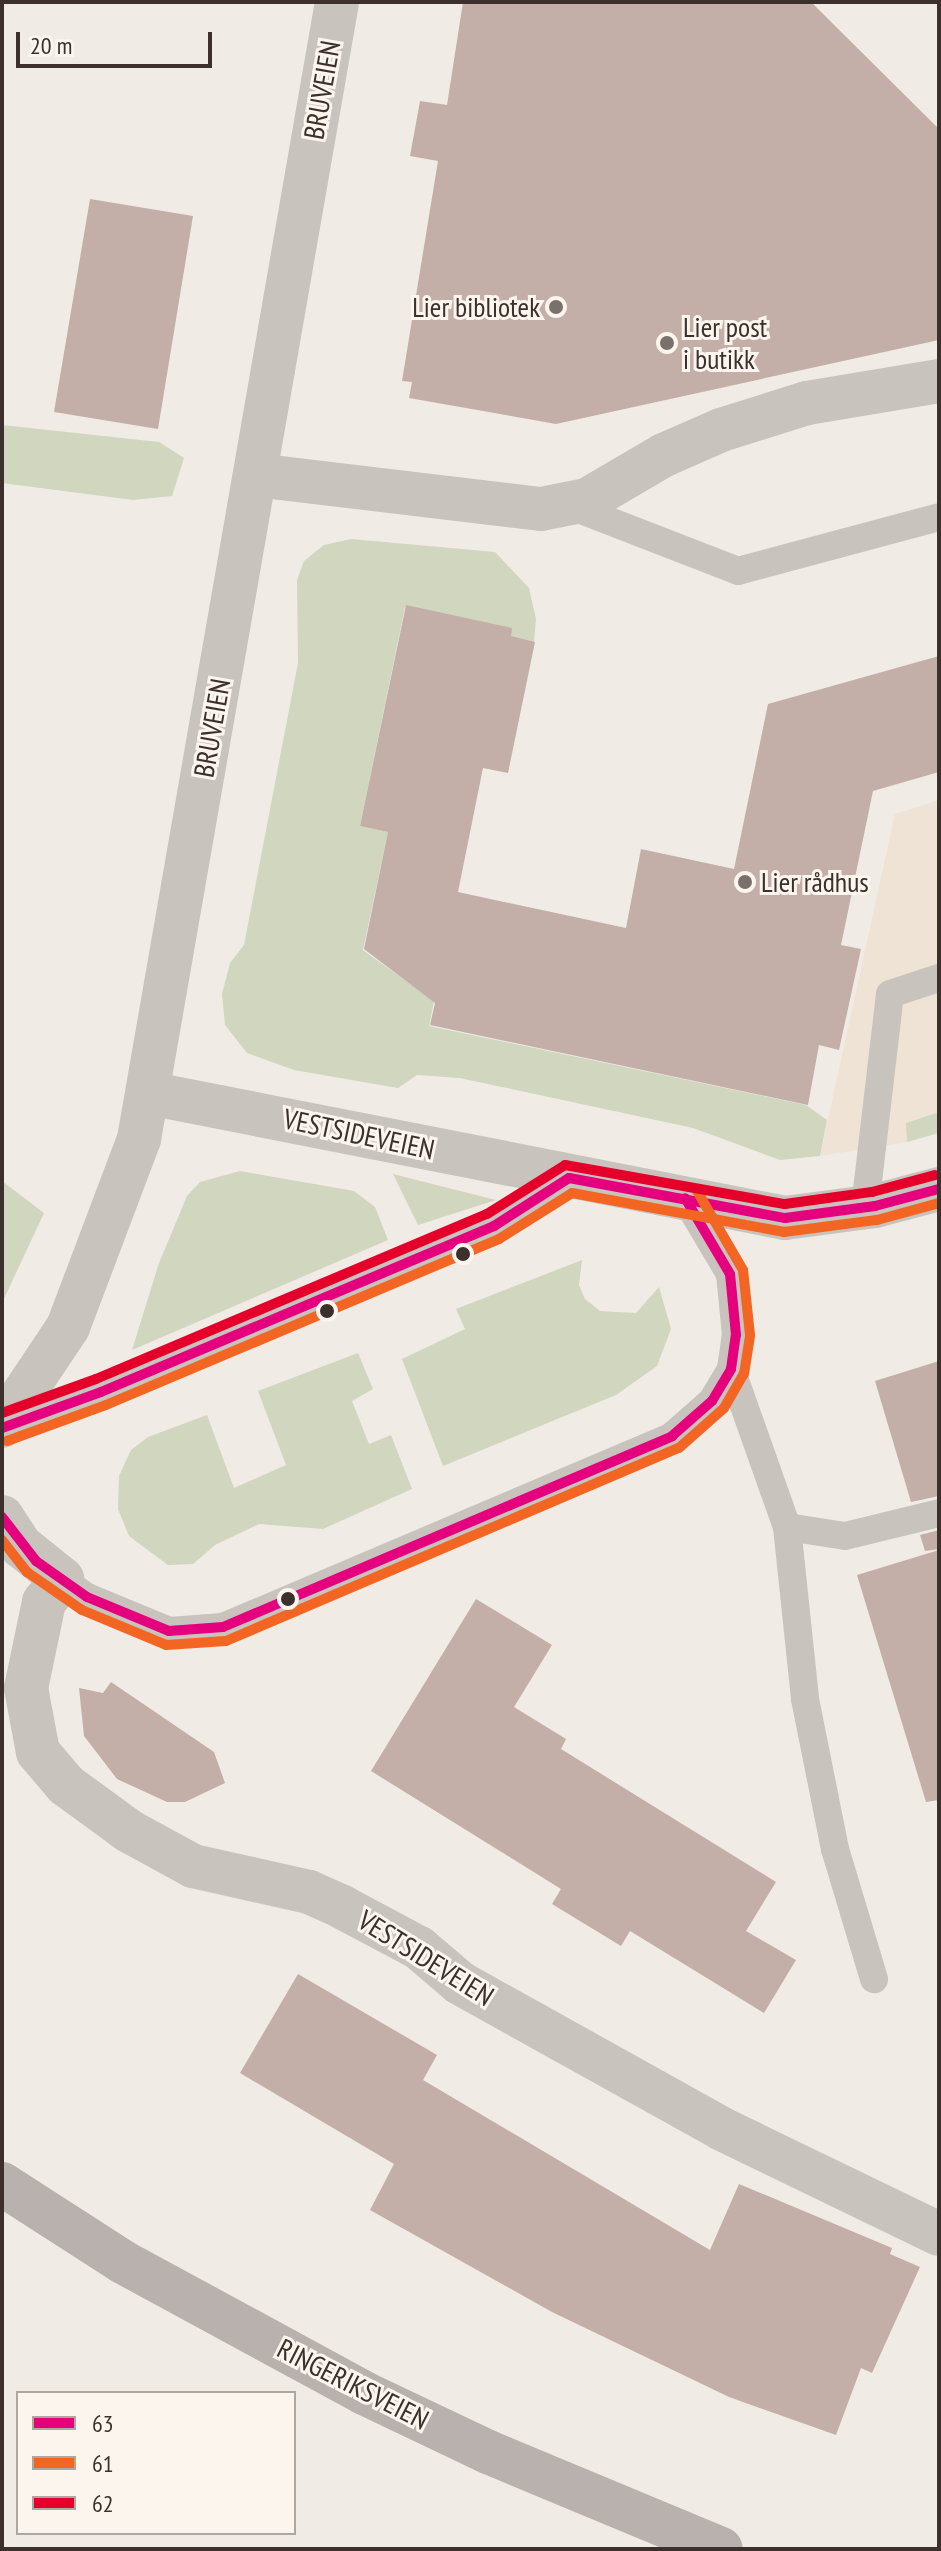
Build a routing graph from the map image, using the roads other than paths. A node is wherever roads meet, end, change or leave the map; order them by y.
1 (337, 2) edge
2 (939, 381) edge
3 (256, 475) junction
4 (567, 505) junction
5 (939, 517) edge
6 (939, 978) edge
7 (148, 1093) junction
8 (569, 1178) junction
9 (939, 1189) edge
10 (685, 1198) junction
11 (865, 1207) junction
12 (731, 1369) junction
13 (2, 1427) edge
14 (939, 1513) edge
15 (2, 1517) edge
16 (787, 1527) junction
17 (62, 1579) junction
18 (874, 1979) dead end
19 (2, 2184) edge
20 (939, 2234) edge
21 (721, 2549) edge

1 - 3 street, BRUVEIEN
2 - 4 street
3 - 4 street
3 - 7 street, BRUVEIEN
4 - 5 lane
6 - 11 lane
7 - 8 street, VESTSIDEVEIEN
7 - 13 street, BRUVEIEN
8 - 10 street, VESTSIDEVEIEN
8 - 13 lane
9 - 11 street, VESTSIDEVEIEN
10 - 11 street, VESTSIDEVEIEN
10 - 12 lane
12 - 16 lane
12 - 17 lane
14 - 16 lane
15 - 17 street
16 - 18 lane
17 - 20 street, VESTSIDEVEIEN
19 - 21 main road, RINGERIKSVEIEN

